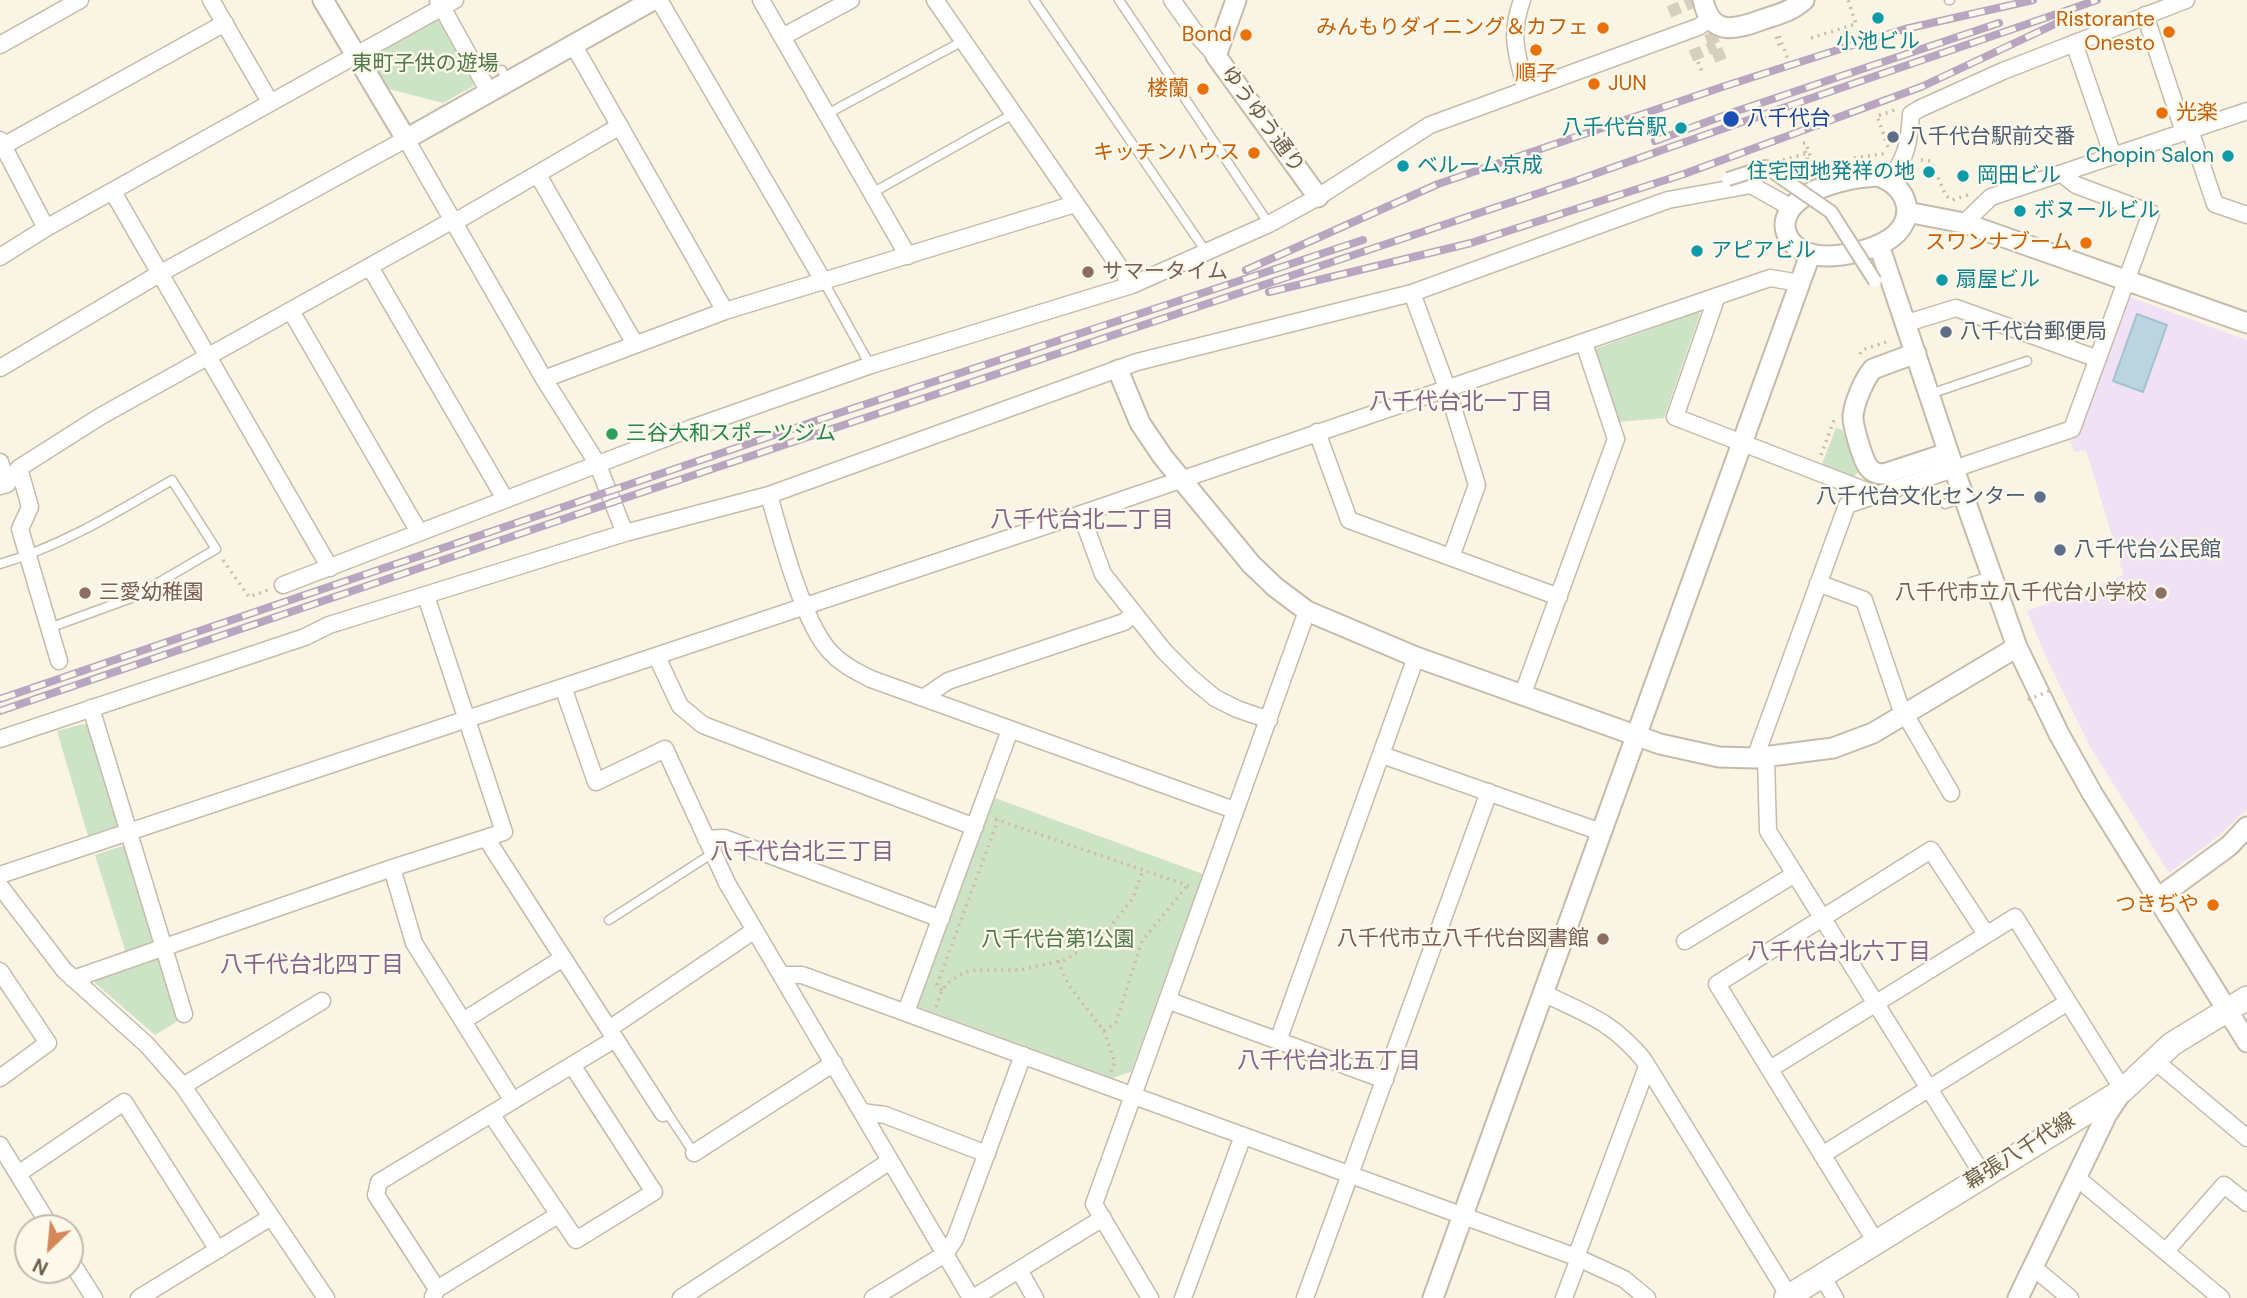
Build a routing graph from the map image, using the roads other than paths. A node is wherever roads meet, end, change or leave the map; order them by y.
1 (80, 0) edge
2 (211, 0) edge
3 (323, 0) edge
4 (656, 0) edge
5 (761, 0) edge
6 (851, 0) edge
7 (935, 0) edge
8 (1034, 0) edge
9 (1119, 0) edge
10 (1172, 0) edge
11 (1236, 0) edge
12 (1522, 0) edge
13 (1703, 0) edge
14 (1804, 0) edge
15 (2186, 0) edge
16 (445, 2) edge
17 (2144, 15) junction
18 (1711, 19) junction
19 (225, 23) junction
20 (782, 37) junction
21 (963, 41) junction
22 (2074, 43) junction
23 (0, 45) edge
24 (574, 46) junction
25 (355, 56) junction
26 (1216, 56) junction
27 (1526, 90) junction
28 (489, 92) junction
29 (270, 102) junction
30 (2247, 111) edge
31 (826, 114) junction
32 (1013, 114) junction
33 (620, 126) junction
34 (2187, 131) junction
35 (406, 139) junction
36 (2, 143) edge
37 (2113, 156) junction
38 (2062, 174) junction
39 (538, 175) junction
40 (1728, 179) dead end
41 (1889, 180) junction
42 (113, 192) junction
43 (872, 193) junction
44 (1318, 197) junction
45 (1075, 204) junction
46 (1792, 208) junction
47 (1907, 212) junction
48 (2247, 215) edge
49 (453, 222) junction
50 (1964, 223) junction
51 (1269, 224) junction
52 (46, 228) junction
53 (1879, 245) junction
54 (1207, 253) junction
55 (1810, 255) junction
56 (908, 256) junction
57 (0, 257) edge
58 (370, 267) junction
59 (159, 274) junction
60 (2127, 280) junction
61 (1875, 281) dead end
62 (824, 282) junction
63 (1800, 284) junction
64 (1132, 285) junction
65 (1412, 293) junction
66 (1717, 296) junction
67 (291, 312) junction
68 (729, 313) junction
69 (2247, 323) edge
70 (1907, 324) junction
71 (1584, 343) junction
72 (635, 344) junction
73 (1916, 353) junction
74 (208, 358) junction
75 (2098, 359) junction
76 (2027, 361) dead end
77 (871, 365) junction
78 (0, 368) edge
79 (1118, 370) junction
80 (544, 379) junction
81 (1447, 388) junction
82 (1930, 395) junction
83 (1333, 427) junction
84 (1743, 442) junction
85 (1951, 461) junction
86 (0, 462) edge
87 (597, 463) junction
88 (19, 468) junction
89 (1181, 479) junction
90 (3, 485) edge
91 (769, 495) junction
92 (1964, 498) junction
93 (505, 499) junction
94 (1869, 500) junction
95 (1945, 504) dead end
96 (1081, 514) junction
97 (419, 532) junction
98 (625, 533) junction
99 (27, 556) junction
100 (1451, 557) junction
101 (0, 564) edge
102 (330, 568) junction
103 (1991, 576) junction
104 (1972, 582) dead end
105 (1818, 583) junction
106 (283, 585) road end
107 (426, 596) junction
108 (1559, 597) junction
109 (805, 606) junction
110 (1307, 611) junction
111 (1134, 614) junction
112 (50, 628) junction
113 (2017, 647) junction
114 (657, 657) junction
115 (1416, 657) junction
116 (59, 661) dead end
117 (563, 687) junction
118 (1522, 696) junction
119 (923, 698) junction
120 (91, 708) junction
121 (1904, 715) junction
122 (467, 719) junction
123 (1269, 720) junction
124 (1010, 730) junction
125 (1636, 736) junction
126 (0, 739) edge
127 (1382, 755) junction
128 (1760, 758) junction
129 (1489, 792) junction
130 (1951, 793) dead end
131 (1234, 810) junction
132 (980, 821) junction
133 (2247, 827) edge
134 (1601, 832) junction
135 (129, 833) junction
136 (486, 838) junction
137 (710, 846) junction
138 (392, 868) junction
139 (1795, 874) junction
140 (0, 875) edge
141 (0, 886) edge
142 (2158, 898) junction
143 (1822, 918) junction
144 (941, 919) junction
145 (610, 920) dead end
146 (755, 930) junction
147 (1986, 934) junction
148 (1685, 941) dead end
149 (164, 946) junction
150 (563, 958) junction
151 (0, 971) edge
152 (782, 975) junction
153 (73, 979) junction
154 (1543, 993) junction
155 (2247, 998) edge
156 (1167, 1000) junction
157 (322, 1001) dead end
158 (2068, 1002) junction
159 (1876, 1003) junction
160 (2227, 1011) junction
161 (906, 1013) junction
162 (184, 1014) dead end
163 (463, 1021) junction
164 (612, 1034) junction
165 (1278, 1041) junction
166 (2247, 1042) edge
167 (1023, 1055) junction
168 (2154, 1060) junction
169 (834, 1063) junction
170 (572, 1065) junction
171 (1647, 1067) junction
172 (1770, 1069) junction
173 (0, 1078) edge
174 (1385, 1080) junction
175 (183, 1086) junction
176 (1929, 1089) junction
177 (2123, 1090) junction
178 (1133, 1095) junction
179 (513, 1101) junction
180 (862, 1112) junction
181 (663, 1113) joint
182 (491, 1114) junction
183 (1243, 1136) junction
184 (2247, 1138) edge
185 (0, 1145) edge
186 (694, 1153) joint
187 (987, 1153) junction
188 (1822, 1155) junction
189 (890, 1161) junction
190 (18, 1174) junction
191 (1351, 1174) junction
192 (1983, 1174) junction
193 (2076, 1177) junction
194 (2247, 1203) edge
195 (42, 1214) edge
196 (558, 1214) junction
197 (1463, 1214) junction
198 (271, 1217) junction
199 (1103, 1218) junction
200 (1876, 1242) junction
201 (218, 1250) junction
202 (2166, 1251) junction
203 (945, 1254) junction
204 (1578, 1258) junction
205 (2033, 1267) junction
206 (1018, 1270) junction
207 (1822, 1276) junction
208 (435, 1293) edge
209 (1787, 1297) edge
210 (139, 1298) edge
211 (326, 1298) edge
212 (681, 1298) edge
213 (873, 1298) edge
214 (972, 1298) edge
215 (1035, 1298) edge
216 (1150, 1298) edge
217 (1183, 1298) edge
218 (1305, 1298) edge
219 (1433, 1298) edge
220 (1564, 1298) edge
221 (1647, 1298) edge
222 (1835, 1298) edge
223 (2018, 1298) edge
224 (2070, 1298) edge
225 (2221, 1298) edge

1 - 23 street
2 - 19 street
3 - 25 street
4 - 24 street
4 - 62 street
5 - 20 street
6 - 20 street
7 - 21 street
8 - 54 lane
9 - 51 lane
10 - 26 street
11 - 26 street, ゆうゆう通り
12 - 27 street
13 - 18 street
14 - 18 street
15 - 17 street
16 - 25 street
16 - 28 street
17 - 22 street
17 - 34 street
18 - 27 street
19 - 29 street
19 - 36 street
20 - 31 street
21 - 31 lane
21 - 32 street
22 - 37 street
22 - 41 street
24 - 28 street
24 - 33 street
25 - 29 street
25 - 35 street
26 - 44 street, ゆうゆう通り
27 - 44 street
28 - 35 street
29 - 42 street
30 - 34 street
31 - 43 street
32 - 43 lane
32 - 45 street
33 - 39 street
33 - 68 street
34 - 37 street
34 - 48 street
35 - 49 street
35 - 59 street
36 - 52 street
37 - 38 street
38 - 50 street
38 - 60 street
39 - 49 street
39 - 72 street
40 - 61 street, bridge
41 - 46 street
41 - 47 street
42 - 52 street
42 - 59 street
43 - 56 street
44 - 51 street
45 - 56 street
45 - 64 street
46 - 55 street
46 - 65 street
47 - 50 street
47 - 53 street
49 - 58 street
49 - 80 street
50 - 60 street
51 - 54 street
52 - 57 street
53 - 55 street
53 - 70 street
54 - 64 street
55 - 63 street
56 - 62 street
58 - 67 street
58 - 93 street
59 - 74 street
59 - 78 street
60 - 69 street
60 - 75 street
62 - 68 street
62 - 77 lane
63 - 66 street
63 - 84 street
64 - 77 street
65 - 79 street
65 - 81 street
66 - 71 street
66 - 84 street
67 - 74 street
67 - 97 street
68 - 72 street
70 - 73 street
70 - 75 street
71 - 81 street
71 - 108 street
72 - 80 street
73 - 82 street
73 - 85 street
74 - 88 street
74 - 102 street
75 - 85 street
76 - 82 lane
77 - 87 street
79 - 89 street
79 - 91 street
80 - 87 street
81 - 83 street
81 - 100 street
82 - 85 street
83 - 89 street
83 - 100 street
84 - 94 street
84 - 125 street
85 - 92 street
85 - 94 street
86 - 90 street
87 - 93 street
87 - 98 street
88 - 90 street
88 - 99 street
89 - 96 street
89 - 110 street
91 - 98 street
91 - 109 street
92 - 95 lane
92 - 103 street
93 - 97 street
94 - 105 street
96 - 109 street
96 - 111 street
97 - 102 street
98 - 107 street
99 - 101 lane
99 - 112 street
99 - 112 lane
100 - 108 street
102 - 106 street
103 - 104 lane
103 - 113 street
105 - 121 street
105 - 128 street
107 - 120 street
107 - 122 street
108 - 118 street
109 - 114 street
109 - 119 street
110 - 115 street
110 - 123 street
111 - 119 street
111 - 123 street
112 - 116 street
113 - 121 street
113 - 142 street
114 - 117 street
114 - 132 street
115 - 118 street
115 - 127 street
117 - 122 street
117 - 137 street
118 - 125 street
119 - 124 street
120 - 126 street
120 - 135 street
121 - 128 street
121 - 130 street
122 - 135 street
122 - 136 street
123 - 131 street
124 - 131 street
124 - 132 street
125 - 128 street
125 - 134 street
127 - 129 street
127 - 165 street
128 - 139 street
129 - 134 street
129 - 174 street
131 - 156 street
132 - 144 street
133 - 142 street
134 - 154 street
135 - 140 street
135 - 149 street
136 - 138 street
136 - 150 street
137 - 144 street
137 - 145 lane
137 - 146 street
138 - 149 street
138 - 163 street
139 - 143 street
139 - 148 street
141 - 153 street
142 - 160 street
143 - 147 street
143 - 159 street
143 - 172 street
144 - 161 street
146 - 152 street
146 - 164 street
147 - 158 street
147 - 159 street
149 - 153 street
149 - 162 street
150 - 163 street
150 - 164 street
151 - 173 street
152 - 161 street
152 - 169 street
153 - 175 street
154 - 171 street
154 - 197 street
155 - 160 main road, 幕張八千代線
156 - 165 street
156 - 178 street
157 - 175 street
158 - 176 street
158 - 177 street
159 - 172 street
159 - 176 street
160 - 166 street
160 - 168 main road, 幕張八千代線
161 - 167 street
163 - 179 street
164 - 170 street
164 - 181 street
165 - 174 street
167 - 178 street
167 - 187 street
168 - 177 main road, 幕張八千代線
168 - 184 street
169 - 180 street
169 - 186 street
170 - 179 street
170 - 196 street
171 - 204 street
171 - 209 street
172 - 188 street
174 - 191 street
175 - 198 street
176 - 188 street
176 - 192 street
177 - 192 main road, 幕張八千代線
177 - 193 street
178 - 183 street
178 - 199 street
179 - 182 street
180 - 187 street
180 - 189 street
181 - 186 lane
182 - 196 street
182 - 208 street
183 - 191 street
183 - 217 street
185 - 190 street
187 - 203 street
188 - 200 street
189 - 203 street
189 - 212 street
190 - 195 street
190 - 201 street
191 - 197 street
191 - 218 street
192 - 200 main road, 幕張八千代線
193 - 202 street
193 - 205 street
194 - 202 street
196 - 208 street
197 - 204 street
197 - 219 street
198 - 201 street
198 - 211 street
199 - 206 street
199 - 216 street
200 - 207 main road, 幕張八千代線
201 - 210 street
202 - 225 street
203 - 213 street
203 - 214 street
204 - 220 street
204 - 221 street
205 - 223 street
205 - 224 street
206 - 214 street
206 - 215 street
207 - 209 main road, 幕張八千代線
207 - 222 street

